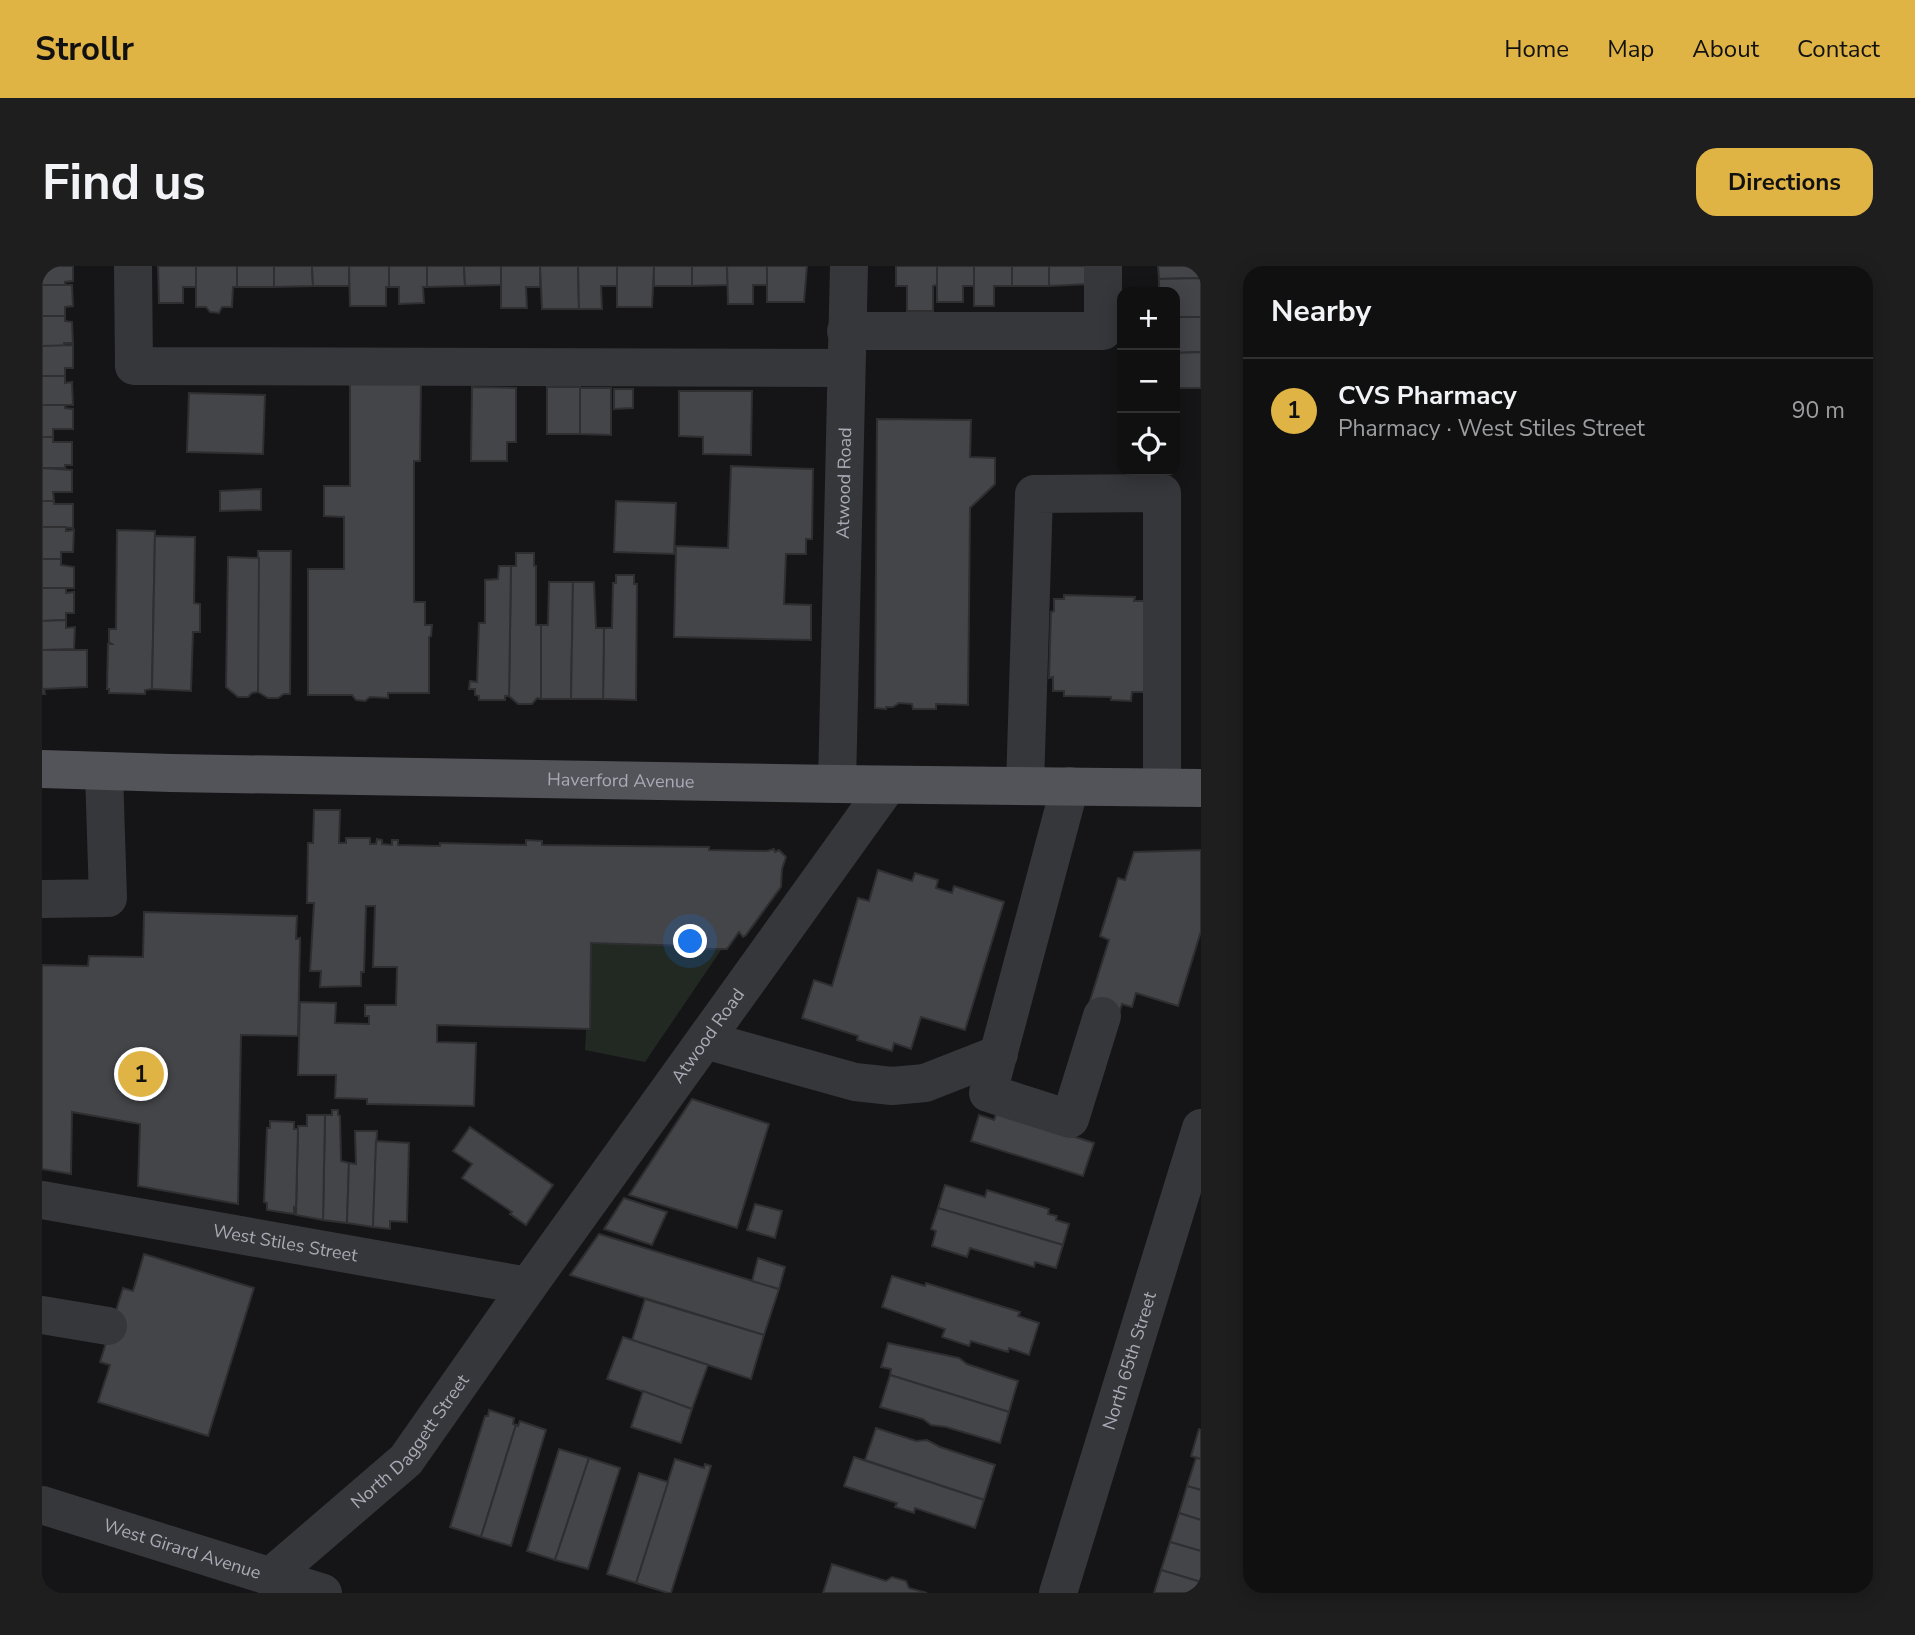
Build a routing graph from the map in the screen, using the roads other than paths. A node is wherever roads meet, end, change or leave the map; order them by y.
1 (133, 266) edge
2 (849, 266) edge
3 (1103, 266) edge
4 (846, 349) junction
5 (42, 769) edge
6 (104, 772) junction
7 (837, 784) junction
8 (888, 785) junction
9 (1025, 786) junction
10 (1070, 786) junction
11 (1162, 787) junction
12 (1201, 788) edge
13 (42, 899) edge
14 (1102, 1016) dead end
15 (705, 1040) junction
16 (999, 1054) junction
17 (1201, 1128) edge
18 (42, 1200) edge
19 (528, 1286) junction
20 (42, 1315) edge
21 (108, 1326) dead end
22 (42, 1505) edge
23 (270, 1577) junction
24 (323, 1593) edge
25 (1058, 1593) edge

1 - 4 street
2 - 4 street, Atwood Road
3 - 4 street
4 - 7 street, Atwood Road
5 - 6 main road, Haverford Avenue
6 - 7 main road, Haverford Avenue
6 - 13 street
7 - 8 main road, Haverford Avenue
8 - 9 main road, Haverford Avenue
8 - 15 street, Atwood Road
9 - 10 main road, Haverford Avenue
9 - 11 street
10 - 11 main road, Haverford Avenue
10 - 16 street
11 - 12 main road, Haverford Avenue
14 - 16 street
15 - 16 street
15 - 19 street, Atwood Road
17 - 25 street, North 65th Street
18 - 19 street, West Stiles Street
19 - 23 street, North Daggett Street
20 - 21 street
22 - 23 street, West Girard Avenue
23 - 24 street, West Girard Avenue

